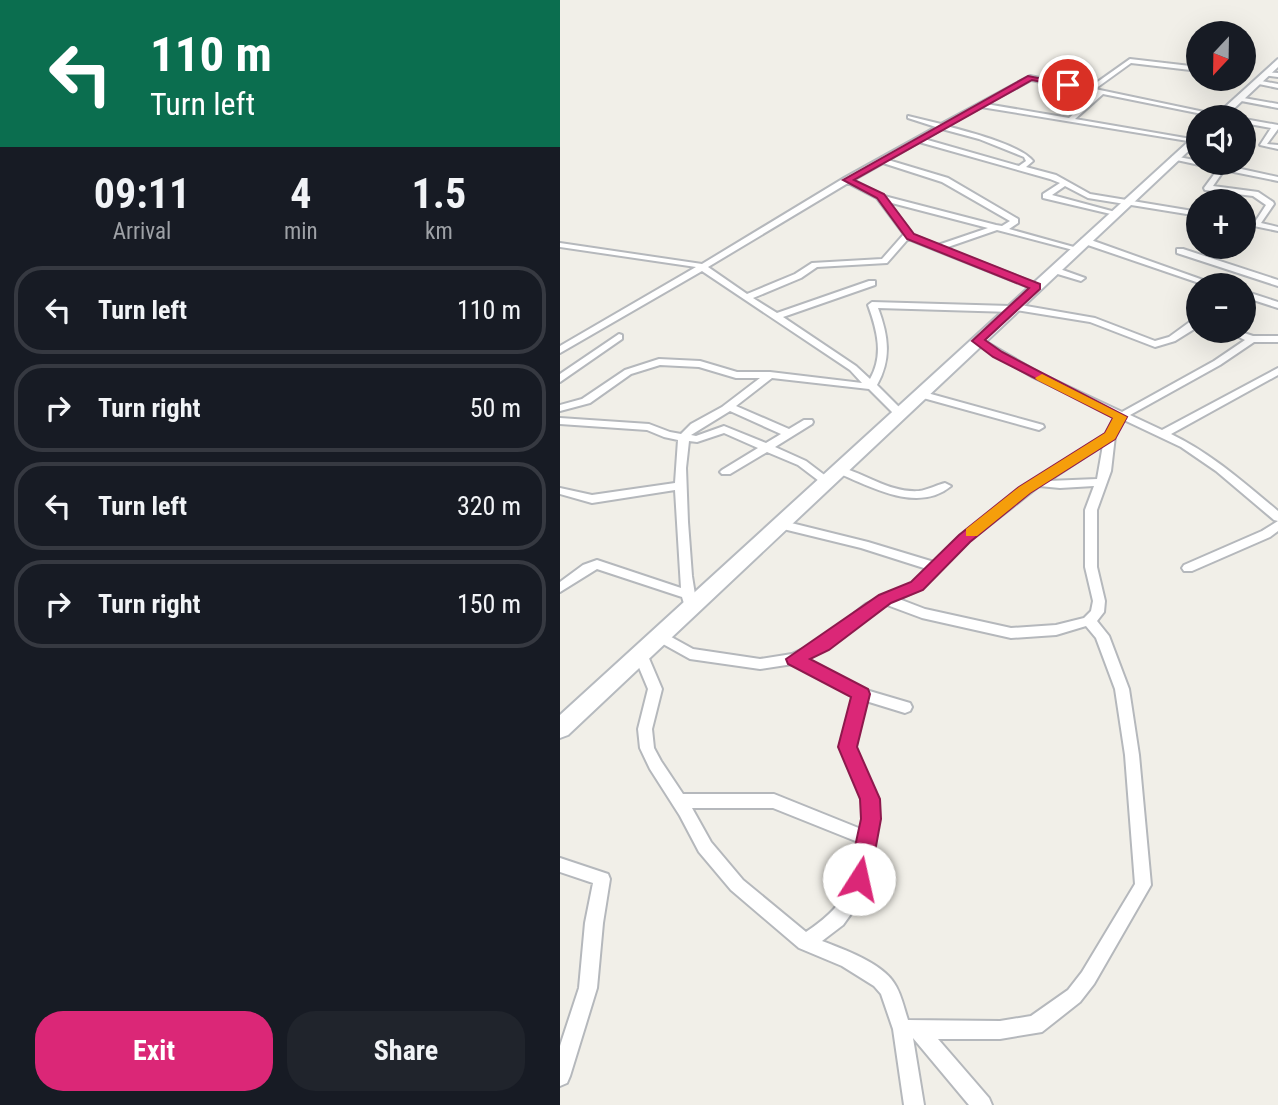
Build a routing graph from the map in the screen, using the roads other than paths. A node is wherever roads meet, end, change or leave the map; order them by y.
1 (1186, 67) edge
2 (1268, 73) edge
3 (1278, 86) edge
4 (1091, 89) junction
5 (1102, 92) junction
6 (1238, 99) junction
7 (981, 105) junction
8 (1232, 105) edge
9 (1278, 106) edge
10 (1186, 110) edge
11 (910, 117) dead end
12 (1070, 120) junction
13 (1256, 123) edge
14 (941, 127) junction
15 (1277, 127) edge
16 (1186, 137) edge
17 (919, 140) junction
18 (1186, 147) edge
19 (1278, 147) edge
20 (1174, 158) junction
21 (1186, 160) edge
22 (884, 161) junction
23 (1019, 169) junction
24 (1217, 175) edge
25 (1256, 175) edge
26 (1261, 176) junction
27 (1278, 179) edge
28 (847, 180) junction
29 (1065, 183) junction
30 (1278, 188) edge
31 (882, 198) junction
32 (1121, 207) junction
33 (1186, 213) edge
34 (1257, 224) joint
35 (1002, 228) junction
36 (1278, 229) edge
37 (907, 235) junction
38 (560, 245) edge
39 (1081, 245) junction
40 (938, 248) junction
41 (1180, 251) dead end
42 (704, 268) junction
43 (1054, 270) junction
44 (1186, 277) edge
45 (1081, 278) dead end
46 (872, 283) dead end
47 (1278, 284) edge
48 (1036, 287) junction
49 (747, 297) junction
50 (1256, 298) edge
51 (1260, 299) junction
52 (1278, 304) edge
53 (1013, 308) junction
54 (776, 317) junction
55 (1186, 329) edge
56 (619, 337) dead end
57 (1278, 338) edge
58 (1256, 339) edge
59 (978, 341) junction
60 (1246, 343) edge
61 (560, 350) edge
62 (1278, 371) edge
63 (770, 375) junction
64 (560, 379) edge
65 (873, 386) junction
66 (920, 394) junction
67 (729, 407) junction
68 (560, 408) edge
69 (900, 414) junction
70 (1120, 417) junction
71 (560, 421) edge
72 (808, 422) dead end
73 (1039, 427) dead end
74 (789, 433) junction
75 (1163, 434) junction
76 (1110, 436) junction
77 (684, 438) junction
78 (767, 447) junction
79 (840, 470) junction
80 (726, 472) dead end
81 (827, 482) junction
82 (1036, 482) junction
83 (1101, 482) junction
84 (681, 486) junction
85 (945, 486) dead end
86 (560, 491) edge
87 (1278, 517) edge
88 (779, 524) junction
89 (1278, 525) edge
90 (936, 567) junction
91 (1188, 568) dead end
92 (561, 586) edge
93 (885, 599) junction
94 (688, 601) junction
95 (1089, 621) junction
96 (659, 636) junction
97 (640, 653) junction
98 (795, 659) junction
99 (861, 694) junction
100 (905, 707) dead end
101 (560, 729) edge
102 (679, 801) junction
103 (867, 836) junction
104 (560, 865) edge
105 (805, 942) junction
106 (910, 1029) junction
107 (560, 1076) edge
108 (914, 1105) edge
109 (982, 1105) edge

1 - 4 street
2 - 3 street
2 - 6 main road
4 - 5 street
4 - 7 street
5 - 10 street
5 - 12 street
6 - 8 main road
6 - 9 street
7 - 12 street
7 - 14 street
11 - 14 street
12 - 16 street
13 - 15 street
14 - 17 street
14 - 23 street
15 - 19 street
17 - 22 street
17 - 23 street
18 - 20 main road
20 - 21 street
20 - 32 main road
22 - 28 street
22 - 35 street
23 - 29 street
24 - 34 street
25 - 26 street
26 - 27 street
26 - 30 street
28 - 31 street
28 - 42 street
29 - 32 street
29 - 32 street
31 - 35 street
31 - 37 street
32 - 33 street
32 - 39 main road
34 - 36 street
35 - 39 street
35 - 40 street
37 - 40 street
37 - 49 street
38 - 42 street
39 - 43 main road
39 - 44 street
40 - 48 street
41 - 47 street
42 - 49 street
42 - 61 street
43 - 45 street
43 - 48 main road
46 - 54 street
47 - 51 street
48 - 53 main road
49 - 54 street
50 - 51 street
51 - 52 street
53 - 55 street
53 - 59 main road
53 - 65 street
54 - 65 street
56 - 64 street
57 - 58 street
59 - 66 main road
59 - 70 street
60 - 70 street
62 - 75 street
63 - 65 street
63 - 67 street
63 - 68 street
65 - 69 street
66 - 69 main road
66 - 73 street
67 - 74 street
67 - 77 street
69 - 79 main road
70 - 75 street
70 - 76 street
71 - 77 street
72 - 74 street
74 - 78 street
75 - 87 street
76 - 82 street
76 - 83 street
77 - 78 street
77 - 84 street
78 - 80 street
78 - 81 street
79 - 81 main road
79 - 85 street
81 - 88 main road
82 - 83 street
82 - 90 street
83 - 95 street
84 - 86 street
84 - 94 street
88 - 90 street
88 - 94 main road
89 - 91 street
90 - 93 street
92 - 94 street
93 - 95 street
93 - 98 street
94 - 96 main road
95 - 106 street
96 - 97 main road
96 - 98 street
97 - 101 main road
97 - 102 street
98 - 99 street
99 - 100 street
99 - 103 street
102 - 103 street
102 - 105 street
103 - 105 street
104 - 107 street
105 - 106 street
106 - 108 street
106 - 109 street

